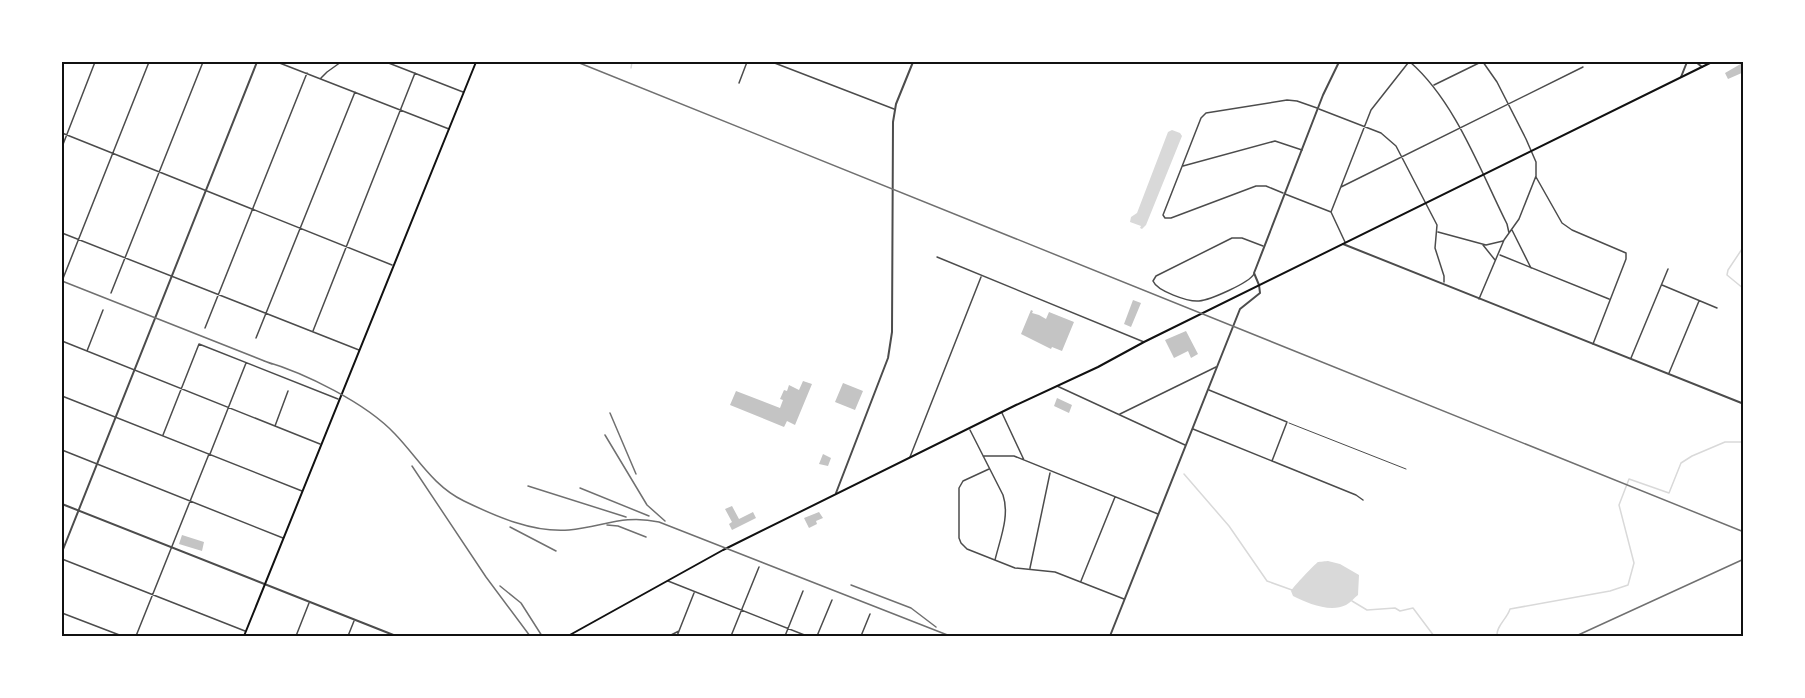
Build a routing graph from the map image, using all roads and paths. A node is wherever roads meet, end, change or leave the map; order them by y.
1 (95, 62) edge
2 (149, 62) edge
3 (203, 62) edge
4 (257, 62) edge
5 (277, 62) edge
6 (341, 62) edge
7 (386, 62) edge
8 (476, 62) edge
9 (747, 62) edge
10 (772, 62) edge
11 (913, 62) edge
12 (1339, 62) edge
13 (1409, 62) edge
14 (1482, 62) edge
15 (1687, 62) edge
16 (1696, 62) edge
17 (1712, 62) edge
18 (1583, 67) dead end
19 (1702, 67) junction
20 (307, 73) junction
21 (416, 73) junction
22 (1681, 77) junction
23 (321, 79) junction
24 (739, 83) dead end
25 (1433, 85) junction
26 (355, 92) junction
27 (463, 92) junction
28 (1508, 104) junction
29 (1318, 109) junction
30 (401, 110) junction
31 (895, 110) junction
32 (1364, 127) junction
33 (1460, 128) junction
34 (449, 129) junction
35 (62, 133) edge
36 (66, 135) junction
37 (62, 147) edge
38 (1302, 150) junction
39 (1532, 151) junction
40 (112, 153) junction
41 (1402, 157) junction
42 (1182, 166) junction
43 (159, 172) junction
44 (1483, 175) junction
45 (1536, 175) junction
46 (1341, 187) junction
47 (206, 191) junction
48 (1285, 194) junction
49 (1426, 203) junction
50 (252, 209) junction
51 (1331, 212) junction
52 (300, 228) junction
53 (1512, 230) junction
54 (1437, 232) junction
55 (62, 233) edge
56 (1509, 233) junction
57 (78, 240) junction
58 (1504, 240) junction
59 (1344, 244) junction
60 (1482, 244) junction
61 (1264, 246) junction
62 (347, 247) junction
63 (1498, 255) junction
64 (936, 257) dead end
65 (125, 258) junction
66 (1495, 261) junction
67 (393, 265) junction
68 (1532, 268) junction
69 (1668, 269) dead end
70 (1254, 273) junction
71 (982, 276) junction
72 (171, 277) junction
73 (62, 280) edge
74 (1444, 284) junction
75 (1259, 285) junction
76 (1661, 285) junction
77 (111, 293) dead end
78 (218, 295) junction
79 (1479, 299) junction
80 (1610, 300) junction
81 (1700, 301) junction
82 (1717, 308) dead end
83 (103, 310) dead end
84 (266, 314) junction
85 (205, 328) dead end
86 (313, 332) junction
87 (256, 338) dead end
88 (62, 341) edge
89 (1144, 342) junction
90 (1593, 344) junction
91 (359, 350) junction
92 (87, 351) junction
93 (1631, 359) junction
94 (246, 363) junction
95 (1217, 367) junction
96 (134, 370) junction
97 (1668, 374) junction
98 (1056, 386) junction
99 (181, 389) junction
100 (1208, 389) junction
101 (288, 391) dead end
102 (62, 396) edge
103 (339, 400) junction
104 (1743, 404) edge
105 (228, 408) junction
106 (1002, 412) junction
107 (1119, 414) junction
108 (115, 417) junction
109 (1287, 422) junction
110 (275, 426) junction
111 (969, 428) junction
112 (1192, 429) junction
113 (162, 435) junction
114 (321, 445) junction
115 (1185, 446) junction
116 (62, 450) edge
117 (209, 454) junction
118 (982, 456) junction
119 (910, 458) junction
120 (1025, 461) junction
121 (1272, 461) junction
122 (97, 464) junction
123 (989, 469) junction
124 (1406, 469) dead end
125 (1050, 471) junction
126 (302, 491) junction
127 (836, 493) junction
128 (1115, 497) junction
129 (1363, 500) dead end
130 (190, 501) junction
131 (62, 504) edge
132 (78, 511) junction
133 (1158, 514) junction
134 (284, 538) junction
135 (171, 548) junction
136 (62, 552) edge
137 (62, 559) edge
138 (995, 561) junction
139 (759, 567) dead end
140 (1030, 569) junction
141 (668, 580) junction
142 (1080, 582) junction
143 (265, 585) junction
144 (803, 591) dead end
145 (695, 592) junction
146 (152, 595) junction
147 (1125, 599) junction
148 (832, 600) dead end
149 (310, 603) junction
150 (741, 610) junction
151 (62, 613) edge
152 (870, 614) dead end
153 (355, 620) junction
154 (788, 629) junction
155 (679, 631) junction
156 (246, 632) junction
157 (122, 636) edge
158 (136, 636) edge
159 (244, 636) edge
160 (296, 636) edge
161 (348, 636) edge
162 (396, 636) edge
163 (568, 636) edge
164 (669, 636) edge
165 (677, 636) edge
166 (731, 636) edge
167 (785, 636) edge
168 (807, 636) edge
169 (817, 636) edge
170 (861, 636) edge
171 (1110, 636) edge

1 - 36 street
2 - 40 street
3 - 43 street
4 - 47 street
5 - 20 street
6 - 23 street
7 - 21 street
8 - 27 main road
9 - 24 street
10 - 31 street
11 - 31 street
12 - 29 street
13 - 25 street
13 - 32 street
14 - 25 street
14 - 28 street
15 - 22 street
16 - 19 street
17 - 19 main road
18 - 28 street
19 - 22 main road
20 - 23 street
20 - 50 street
21 - 27 street
21 - 30 street
22 - 39 main road
23 - 26 street
25 - 33 street
26 - 30 street
26 - 52 street
27 - 34 main road
28 - 33 street
28 - 39 street
29 - 32 street
29 - 38 street
29 - 42 street
30 - 34 street
30 - 62 street
31 - 127 street
32 - 41 street
32 - 46 street
33 - 41 street
33 - 44 street
34 - 67 main road
35 - 36 street
36 - 37 street
36 - 40 street
38 - 42 street
38 - 48 street
39 - 44 main road
39 - 45 street
40 - 43 street
40 - 57 street
41 - 46 street
41 - 49 street
42 - 48 street
43 - 47 street
43 - 65 street
44 - 49 main road
44 - 56 street
45 - 53 street
45 - 80 street
46 - 51 street
47 - 50 street
47 - 72 street
48 - 51 street
48 - 61 street
49 - 54 street
49 - 59 main road
50 - 52 street
50 - 78 street
51 - 59 street
52 - 62 street
52 - 84 street
53 - 56 street
53 - 68 street
54 - 60 street
54 - 74 street
55 - 57 street
56 - 58 street
57 - 65 street
57 - 73 street
58 - 60 street
58 - 63 street
59 - 74 street
59 - 75 main road
60 - 66 street
61 - 70 street
61 - 70 street
62 - 67 street
62 - 86 street
63 - 66 street
63 - 68 street
64 - 71 street
65 - 72 street
65 - 77 street
66 - 79 street
67 - 91 main road
68 - 80 street
69 - 76 street
70 - 75 street
71 - 89 street
71 - 119 street
72 - 78 street
72 - 96 street
74 - 79 street
75 - 89 main road
75 - 95 street
76 - 81 street
76 - 93 street
78 - 84 street
78 - 85 street
79 - 90 street
80 - 90 street
81 - 82 street
81 - 97 street
83 - 92 street
84 - 86 street
84 - 87 street
86 - 91 street
88 - 92 street
89 - 98 main road
90 - 93 street
91 - 103 main road
92 - 96 street
93 - 97 street
94 - 99 street
94 - 103 street
94 - 105 street
95 - 100 street
95 - 107 street
96 - 99 street
96 - 108 street
97 - 104 street
98 - 106 main road
98 - 107 street
99 - 105 street
99 - 113 street
100 - 109 street
100 - 112 street
101 - 110 street
102 - 108 street
103 - 114 main road
105 - 110 street
105 - 117 street
106 - 111 main road
106 - 120 street
107 - 115 street
108 - 113 street
108 - 122 street
109 - 121 street
109 - 124 lane
110 - 114 street
111 - 118 street
111 - 119 main road
112 - 115 street
112 - 121 street
113 - 117 street
114 - 126 main road
115 - 133 street
116 - 122 street
117 - 126 street
117 - 130 street
118 - 120 street
118 - 123 street
119 - 127 main road
120 - 125 street
121 - 129 street
122 - 130 street
122 - 132 street
123 - 138 street
123 - 138 street
125 - 128 street
125 - 140 street
126 - 134 main road
127 - 141 main road
128 - 133 street
128 - 142 street
130 - 134 street
130 - 135 street
131 - 132 street
132 - 135 street
132 - 136 street
133 - 147 street
134 - 143 main road
135 - 143 street
135 - 146 street
137 - 146 street
138 - 140 street
139 - 150 street
140 - 142 street
141 - 145 street
141 - 163 main road
142 - 147 street
143 - 149 street
143 - 156 main road
144 - 154 street
145 - 150 street
145 - 155 street
146 - 156 street
146 - 158 street
147 - 171 street
148 - 169 street
149 - 153 street
149 - 160 street
150 - 154 street
150 - 166 street
151 - 157 street
152 - 170 street
153 - 161 street
153 - 162 street
154 - 167 street
154 - 168 street
155 - 164 street
155 - 165 street
156 - 159 main road

